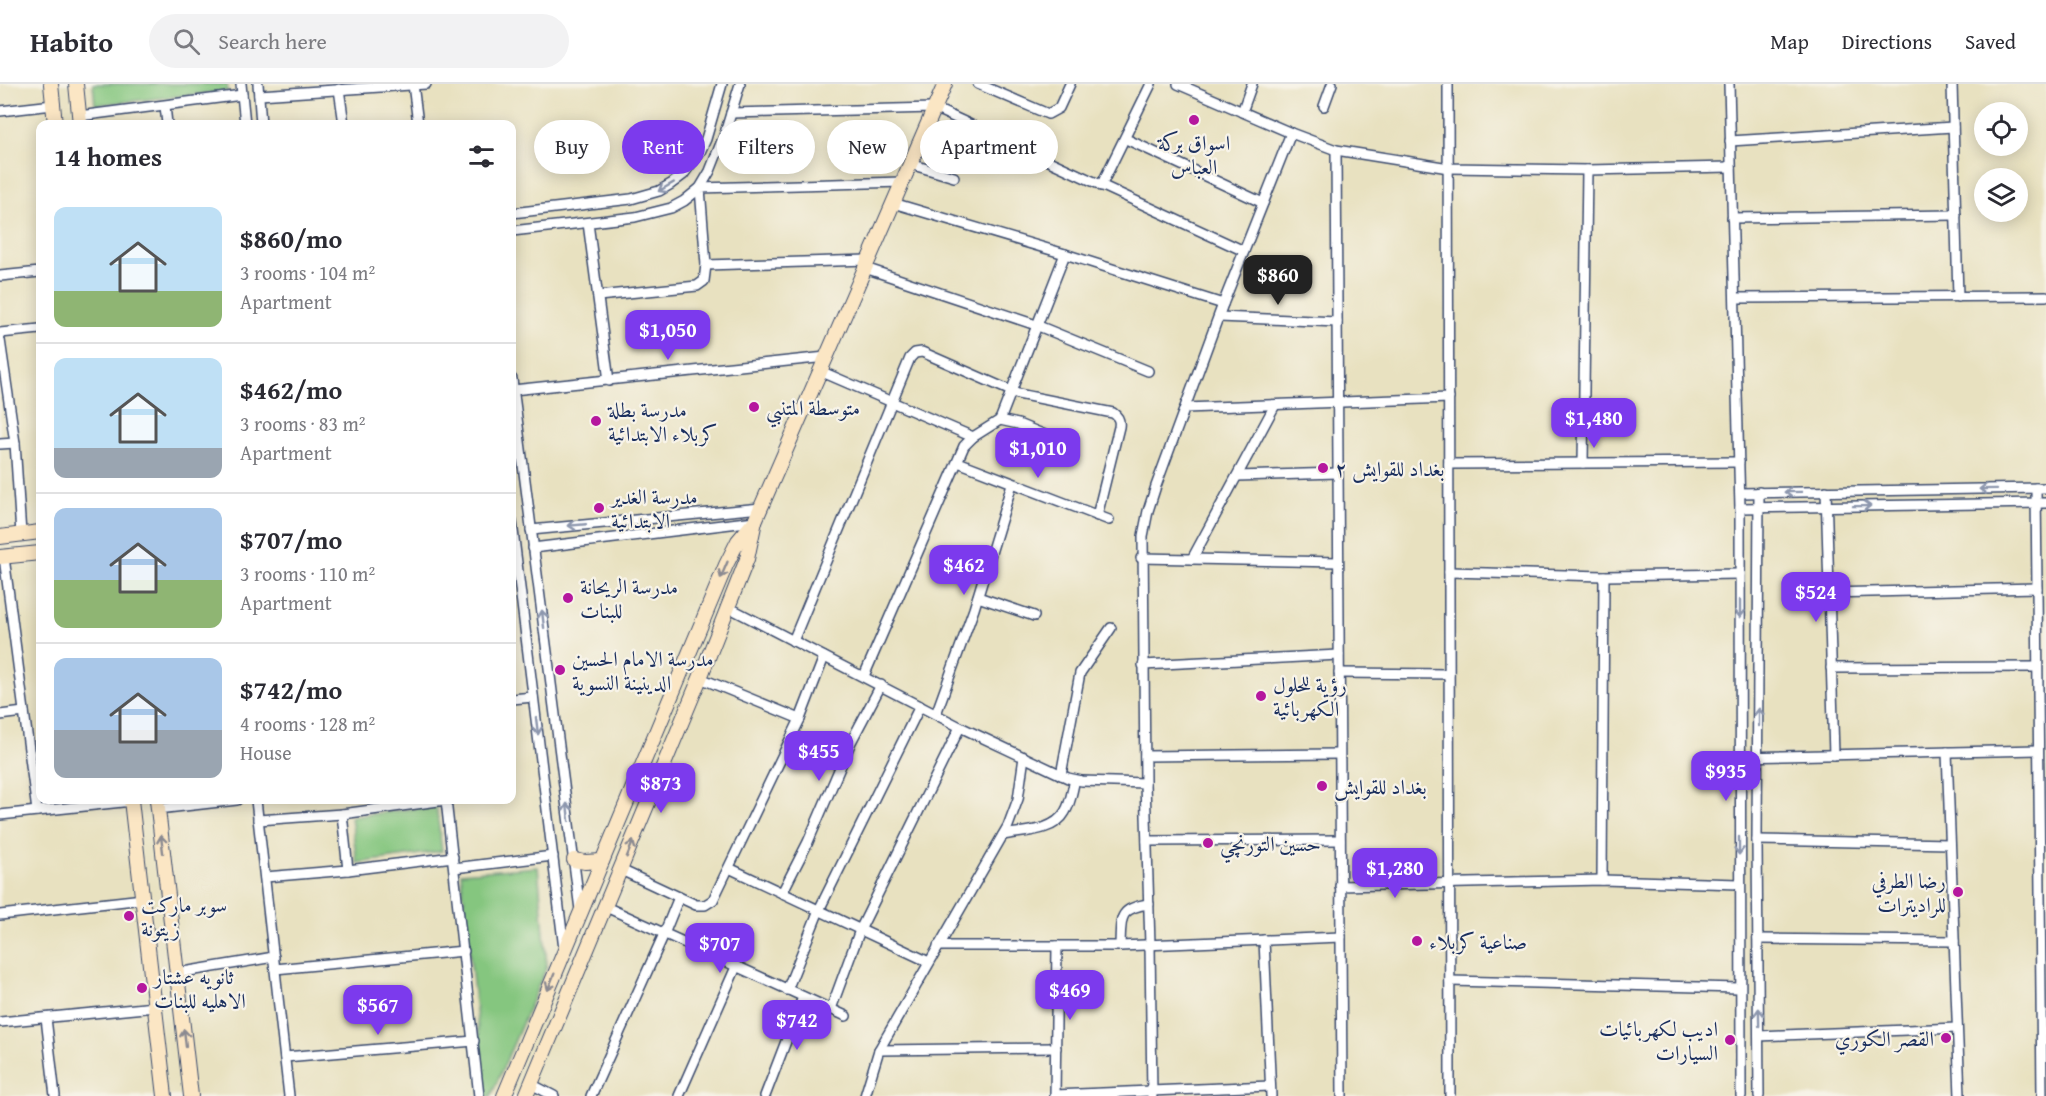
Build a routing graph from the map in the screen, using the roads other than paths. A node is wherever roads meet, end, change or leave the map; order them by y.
1 (51, 84) edge
2 (76, 84) edge
3 (241, 84) edge
4 (258, 84) edge
5 (413, 84) edge
6 (426, 84) edge
7 (722, 84) edge
8 (740, 84) edge
9 (945, 84) edge
10 (978, 84) edge
11 (1070, 84) edge
12 (1151, 84) edge
13 (1178, 84) edge
14 (1252, 84) edge
15 (1332, 84) edge
16 (1448, 84) edge
17 (1729, 84) edge
18 (1952, 84) edge
19 (339, 89) junction
20 (1201, 89) edge
21 (243, 95) junction
22 (259, 95) junction
23 (53, 105) junction
24 (165, 106) junction
25 (1324, 106) dead end
26 (934, 108) junction
27 (0, 111) edge
28 (1242, 112) junction
29 (731, 113) junction
30 (55, 120) edge
31 (80, 120) edge
32 (167, 120) edge
33 (245, 120) edge
34 (261, 120) edge
35 (343, 120) edge
36 (418, 120) edge
37 (1953, 127) junction
38 (1291, 133) junction
39 (1126, 138) junction
40 (1730, 141) junction
41 (1336, 150) junction
42 (910, 164) junction
43 (1731, 167) junction
44 (1449, 168) junction
45 (1587, 170) junction
46 (954, 177) dead end
47 (902, 182) junction
48 (1101, 186) junction
49 (700, 188) junction
50 (893, 203) junction
51 (1263, 203) junction
52 (554, 208) junction
53 (516, 213) edge
54 (1956, 215) junction
55 (1732, 218) junction
56 (588, 223) junction
57 (555, 226) junction
58 (516, 231) edge
59 (1244, 251) junction
60 (1065, 254) junction
61 (867, 264) junction
62 (706, 265) junction
63 (36, 272) edge
64 (0, 276) edge
65 (598, 296) junction
66 (2046, 296) edge
67 (1958, 297) junction
68 (1735, 298) junction
69 (1223, 304) junction
70 (1219, 318) junction
71 (1337, 322) junction
72 (1036, 325) junction
73 (36, 328) edge
74 (0, 333) edge
75 (0, 340) edge
76 (826, 357) junction
77 (820, 371) junction
78 (1148, 371) dead end
79 (609, 381) junction
80 (516, 390) edge
81 (1011, 392) junction
82 (1449, 398) junction
83 (892, 401) junction
84 (1338, 403) junction
85 (1275, 405) junction
86 (1185, 408) junction
87 (516, 413) edge
88 (1000, 420) junction
89 (1045, 435) dead end
90 (973, 437) junction
91 (15, 443) junction
92 (0, 444) edge
93 (958, 462) junction
94 (1739, 462) junction
95 (1583, 463) junction
96 (1449, 464) junction
97 (1338, 473) junction
98 (1237, 476) junction
99 (1012, 484) junction
100 (2036, 488) junction
101 (2046, 488) edge
102 (1925, 489) junction
103 (1826, 491) junction
104 (1759, 492) junction
105 (1740, 493) junction
106 (2041, 503) edge
107 (1927, 505) junction
108 (1826, 507) junction
109 (1740, 508) junction
110 (1759, 508) junction
111 (758, 514) junction
112 (1097, 516) junction
113 (1109, 520) dead end
114 (531, 530) junction
115 (36, 532) edge
116 (21, 534) junction
117 (0, 537) edge
118 (533, 548) junction
119 (36, 553) edge
120 (516, 555) edge
121 (2, 557) edge
122 (1142, 558) junction
123 (1192, 559) junction
124 (1338, 562) junction
125 (1449, 572) junction
126 (1740, 574) junction
127 (1604, 576) junction
128 (2037, 588) junction
129 (1829, 593) junction
130 (978, 597) junction
131 (728, 607) junction
132 (11, 608) junction
133 (0, 609) edge
134 (1034, 616) dead end
135 (1111, 628) dead end
136 (793, 641) junction
137 (1339, 655) junction
138 (824, 657) junction
139 (1143, 665) junction
140 (2037, 667) junction
141 (1831, 668) junction
142 (1339, 673) junction
143 (1449, 674) junction
144 (864, 676) junction
145 (700, 678) junction
146 (881, 685) junction
147 (533, 697) junction
148 (516, 699) edge
149 (920, 706) junction
150 (24, 712) junction
151 (936, 714) junction
152 (0, 715) edge
153 (800, 719) junction
154 (960, 727) junction
155 (2038, 750) junction
156 (1947, 752) junction
157 (1340, 754) junction
158 (1834, 755) junction
159 (1145, 756) junction
160 (1758, 756) junction
161 (1024, 757) junction
162 (1740, 757) junction
163 (1061, 775) junction
164 (1075, 780) junction
165 (1145, 783) junction
166 (36, 803) edge
167 (36, 804) edge
168 (97, 804) edge
169 (131, 804) edge
170 (158, 804) edge
171 (256, 804) edge
172 (414, 804) edge
173 (446, 804) edge
174 (37, 811) junction
175 (342, 813) junction
176 (0, 814) edge
177 (258, 820) junction
178 (1003, 835) junction
179 (1340, 840) junction
180 (1757, 840) junction
181 (1147, 841) junction
182 (1950, 844) junction
183 (553, 856) junction
184 (453, 857) junction
185 (574, 860) junction
186 (602, 861) junction
187 (729, 867) junction
188 (454, 868) junction
189 (348, 870) junction
190 (621, 870) junction
191 (265, 877) junction
192 (576, 878) junction
193 (1602, 880) junction
194 (556, 881) junction
195 (1739, 884) junction
196 (1450, 885) junction
197 (1340, 886) junction
198 (782, 892) junction
199 (679, 897) junction
200 (143, 899) junction
201 (1149, 904) junction
202 (606, 907) junction
203 (819, 910) junction
204 (581, 912) junction
205 (0, 915) edge
206 (860, 930) junction
207 (664, 934) junction
208 (1341, 937) junction
209 (1758, 939) junction
210 (1264, 940) junction
211 (1954, 941) junction
212 (1150, 945) junction
213 (938, 946) junction
214 (1057, 946) junction
215 (1120, 946) junction
216 (565, 949) junction
217 (464, 951) junction
218 (274, 957) junction
219 (929, 962) junction
220 (736, 967) junction
221 (275, 969) junction
222 (177, 973) junction
223 (1450, 981) junction
224 (1739, 988) junction
225 (787, 990) junction
226 (803, 997) junction
227 (155, 1007) junction
228 (831, 1009) junction
229 (846, 1016) dead end
230 (46, 1018) junction
231 (0, 1022) edge
232 (1957, 1028) junction
233 (1759, 1036) junction
234 (474, 1041) junction
235 (1056, 1048) junction
236 (879, 1050) junction
237 (285, 1057) junction
238 (528, 1090) edge
239 (1270, 1091) edge
240 (1152, 1094) edge
241 (55, 1096) edge
242 (165, 1096) edge
243 (191, 1096) edge
244 (289, 1096) edge
245 (479, 1096) edge
246 (504, 1096) edge
247 (554, 1096) edge
248 (591, 1096) edge
249 (680, 1096) edge
250 (765, 1096) edge
251 (866, 1096) edge
252 (1055, 1096) edge
253 (1342, 1096) edge
254 (1450, 1096) edge
255 (1741, 1096) edge
256 (1759, 1096) edge
257 (1960, 1096) edge
258 (2042, 1096) edge

1 - 23 street
2 - 31 street
3 - 21 street
4 - 22 street
5 - 6 street
5 - 19 street
5 - 36 street
7 -> 52 street
8 - 29 street
9 - 26 street
10 - 11 street
12 - 39 street
13 - 20 street
14 - 28 street
15 - 25 street
16 - 44 street
17 - 40 street
18 - 37 street
19 - 22 street
19 - 35 street
20 - 28 street
21 - 24 street
21 - 33 street
22 - 34 street
23 - 27 street
23 - 30 street
24 - 31 street
24 - 32 street
26 - 29 street
26 - 42 street
26 - 48 street
28 - 38 street
29 - 49 street
37 - 40 street
37 - 54 street
38 - 41 street
38 - 51 street
39 - 48 street
39 - 51 street
40 - 43 street
41 - 44 street
41 - 71 street
42 - 46 street
42 - 47 street
43 - 45 street
43 - 55 street
44 - 45 street
44 - 82 street
45 - 95 street
47 - 49 street
47 - 50 street
48 - 59 street
49 - 56 street
49 - 62 street
50 - 60 street
50 - 61 street
51 - 59 street
52 - 53 street
52 - 57 street
54 - 55 street
54 - 67 street
55 - 68 street
56 - 57 street
56 - 65 street
57 - 58 street
59 - 69 street
60 - 69 street
60 - 72 street
61 - 62 street
61 - 72 street
61 - 76 street
62 - 65 street
63 - 64 street
65 - 79 street
66 - 67 street
67 - 68 street
68 - 94 street
69 - 70 street
70 - 71 street
70 - 86 street
71 - 84 street
72 - 78 street
72 - 81 street
73 - 74 street
75 - 91 street
76 - 77 street
76 - 79 street
77 - 83 street
77 - 111 street
79 - 80 street
81 - 83 street
81 - 88 street
81 - 112 street
82 - 84 street
82 - 96 street
83 - 90 street
83 - 136 street
84 - 85 street
84 - 97 street
85 - 86 street
85 - 98 street
86 - 122 street
87 - 114 street
88 - 89 street
88 - 90 street
90 - 93 street
91 - 92 street
91 - 116 street
93 - 99 street
93 - 144 street
94 - 95 street
94 - 105 street
95 - 96 street
96 - 125 street
97 - 98 street
97 - 124 street
98 - 123 street
99 - 112 street
99 - 130 street
100 - 101 street
100 -> 102 street
100 - 106 street
102 - 103 street
102 - 107 street
103 -> 104 street
103 - 108 street
104 - 105 street
104 - 110 street
105 - 109 street
106 - 107 street
106 - 128 street
108 -> 107 street
108 - 110 street
108 - 129 street
109 - 110 street
109 - 126 street
160 -> 110 street
111 -> 114 street
111 - 118 street
111 - 131 street
111 -> 186 street
112 - 113 street
114 - 118 street
115 - 116 street
116 - 117 street
185 -> 118 street
119 - 121 street
120 - 147 street
121 - 132 street
122 - 123 street
122 - 139 street
123 - 124 street
124 - 137 street
125 - 127 street
125 - 143 street
126 - 127 street
126 -> 162 street
127 - 193 street
128 - 129 street
128 - 140 street
129 - 141 street
130 - 134 street
130 - 151 street
131 - 136 street
131 - 145 street
132 - 133 street
132 - 150 street
135 - 163 street
136 - 138 street
137 - 139 street
137 - 142 street
138 - 144 street
138 - 153 street
139 - 159 street
140 - 141 street
140 - 155 street
141 - 158 street
142 - 143 street
142 - 157 street
143 - 196 street
144 - 146 street
145 - 153 street
190 -> 145 street
146 - 149 street
146 - 198 street
147 - 148 street
147 -> 183 street
149 - 151 street
149 - 203 street
150 - 152 street
150 - 166 street
151 - 154 street
153 - 187 street
154 - 161 street
154 - 206 street
155 - 156 street
155 - 258 street
156 - 158 street
156 - 182 street
157 - 159 street
157 - 179 street
158 - 160 street
159 - 165 street
160 - 162 street
160 - 180 street
161 - 163 street
161 - 178 street
162 -> 195 street
163 - 164 street
164 - 165 street
164 - 178 street
165 - 181 street
167 - 174 street
168 - 174 street
169 - 200 street
222 -> 170 street
171 - 177 street
172 - 175 street
173 - 184 street
174 - 176 street
175 - 177 street
175 - 189 street
177 - 191 street
178 - 213 street
179 - 181 street
179 - 197 street
180 - 182 street
180 - 209 street
181 - 201 street
182 - 211 street
183 - 188 street
183 - 194 street
184 - 188 street
184 - 189 street
185 - 186 street
185 - 192 street
186 - 204 street
187 - 198 street
187 - 199 street
188 - 217 street
189 - 191 street
190 - 199 street
190 - 202 street
191 - 218 street
192 - 194 street
192 - 204 street
193 - 195 street
193 - 196 street
194 - 216 street
195 - 224 street
196 - 197 street
196 - 223 street
197 - 208 street
198 - 203 street
199 - 207 street
200 - 205 street
200 - 227 street
201 - 212 street
201 - 215 street
202 - 207 street
202 - 238 street
203 - 206 street
203 - 225 street
204 - 216 street
206 - 219 street
206 - 228 street
207 - 220 street
207 - 248 street
208 - 210 street
208 - 253 street
209 - 211 street
233 -> 209 street
210 - 212 street
210 - 239 street
211 - 232 street
212 - 215 street
212 - 240 street
213 - 214 street
213 - 219 street
214 - 215 street
214 - 235 street
216 -> 246 street
217 - 221 street
217 - 234 street
218 - 221 street
218 - 222 street
219 - 236 street
220 - 225 street
220 - 249 street
221 - 237 street
243 -> 222 street
223 - 224 street
223 - 254 street
224 - 255 street
225 - 226 street
226 - 228 street
226 - 250 street
227 - 230 street
227 - 242 street
228 - 229 street
230 - 231 street
230 - 241 street
232 - 233 street
232 - 257 street
233 - 256 street
234 - 237 street
234 - 245 street
235 - 236 street
235 - 252 street
236 - 251 street
237 - 244 street
238 - 247 street
239 - 240 street
240 - 252 street

